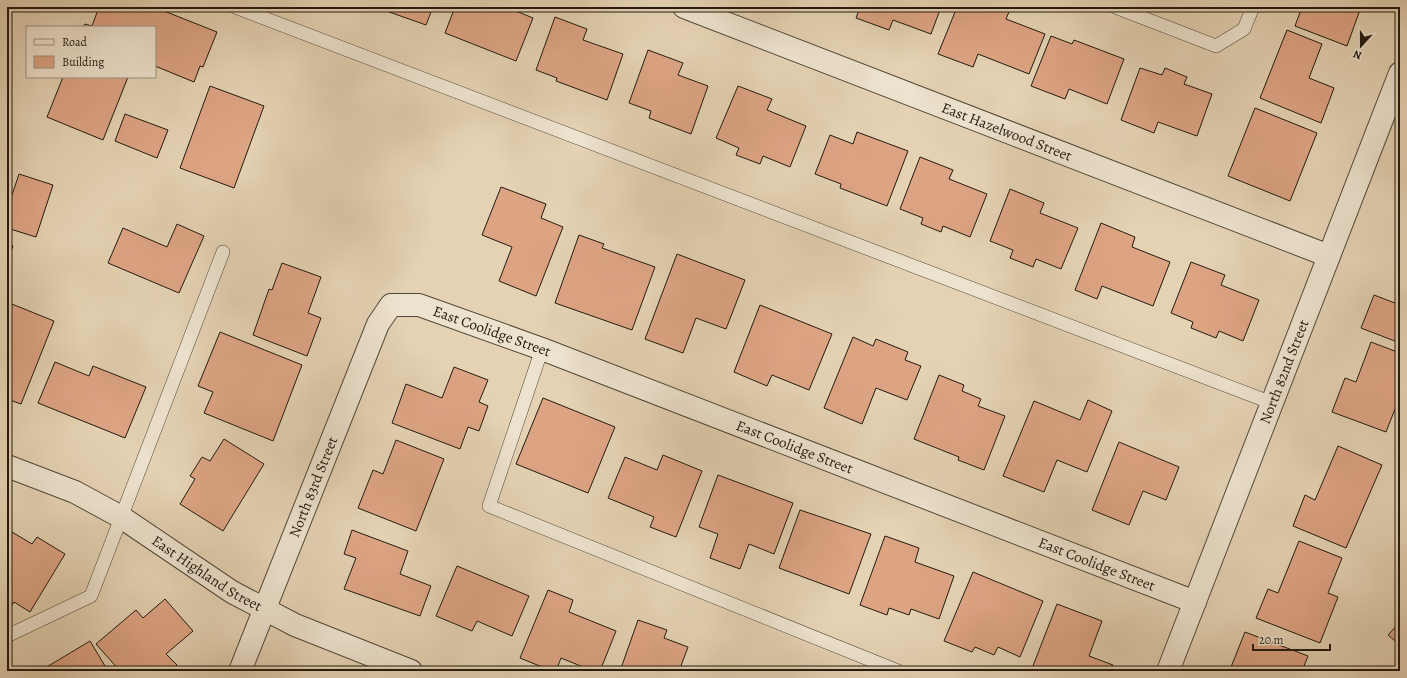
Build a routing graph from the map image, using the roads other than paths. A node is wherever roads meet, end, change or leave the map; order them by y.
1 (235, 7) edge
2 (684, 7) edge
3 (1116, 7) edge
4 (1253, 7) edge
5 (1400, 73) edge
6 (223, 252) dead end
7 (1329, 256) junction
8 (391, 305) joint
9 (542, 349) junction
10 (1272, 403) junction
11 (7, 466) edge
12 (121, 517) junction
13 (1195, 602) junction
14 (264, 609) junction
15 (7, 636) edge
16 (240, 671) edge
17 (411, 671) edge
18 (898, 671) edge
19 (1168, 671) edge

1 - 10 lane
2 - 7 street, East Hazelwood Street
3 - 4 lane
5 - 7 street, North 82nd Street
6 - 12 lane
7 - 10 street, North 82nd Street
8 - 9 street, East Coolidge Street
8 - 14 street, North 83rd Street
9 - 13 street, East Coolidge Street
9 - 18 lane
10 - 13 street, North 82nd Street
11 - 12 street, East Highland Street
12 - 14 street, East Highland Street
12 - 15 lane
13 - 19 street, North 82nd Street
14 - 16 street, North 83rd Street
14 - 17 street, East Highland Street

